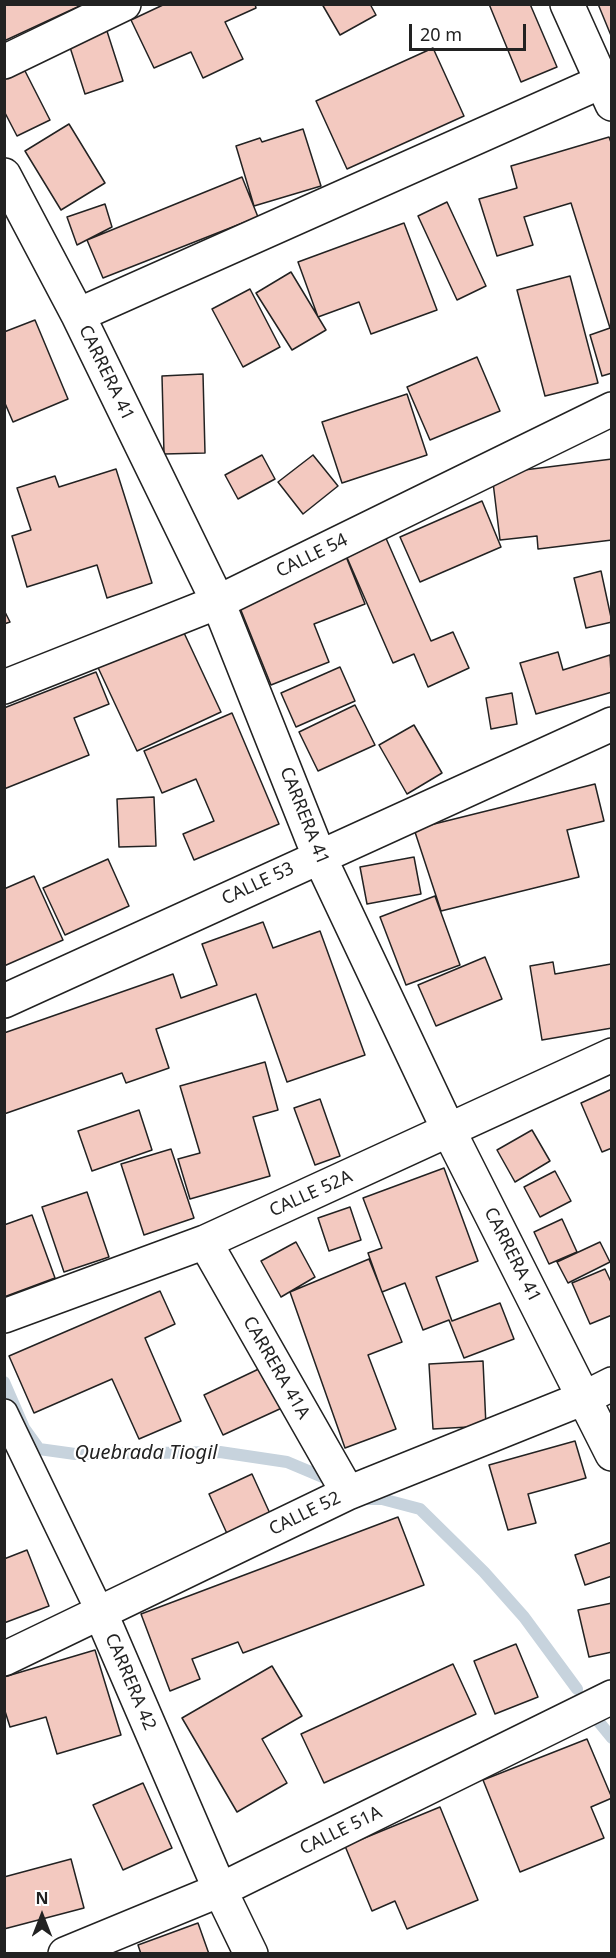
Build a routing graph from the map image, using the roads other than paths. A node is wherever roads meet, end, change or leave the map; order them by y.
1 (124, 4) edge
2 (567, 4) edge
3 (4, 62) edge
4 (608, 88) edge
5 (4, 175) edge
6 (78, 315) junction
7 (612, 409) edge
8 (218, 602) junction
9 (4, 687) edge
10 (612, 724) edge
11 (319, 856) junction
12 (4, 1001) edge
13 (612, 1055) edge
14 (449, 1131) junction
15 (205, 1242) junction
16 (4, 1316) edge
17 (598, 1391) edge
18 (4, 1413) edge
19 (612, 1454) edge
20 (348, 1493) junction
21 (101, 1614) junction
22 (4, 1659) edge
23 (612, 1697) edge
24 (220, 1890) junction
25 (65, 1953) edge
26 (251, 1953) edge

1 - 3 street
2 - 4 street
4 - 6 street
5 - 6 street, CARRERA 41
6 - 8 street, CARRERA 41
7 - 8 street, CALLE 54
8 - 9 street, CALLE 54
8 - 11 street, CARRERA 41
10 - 11 street, CALLE 53
11 - 12 street, CALLE 53
11 - 14 street, CARRERA 41
13 - 14 street, CALLE 52A
14 - 15 street, CALLE 52A
14 - 17 street, CARRERA 41
15 - 16 street, CALLE 52A
15 - 20 street, CARRERA 41A
17 - 19 street, CARRERA 41
17 - 20 street, CALLE 52
18 - 21 street, CARRERA 42
20 - 21 street, CALLE 52
21 - 22 street, CALLE 52
21 - 24 street, CARRERA 42
23 - 24 street, CALLE 51A
24 - 25 street, CALLE 51A
24 - 26 street, CARRERA 42

